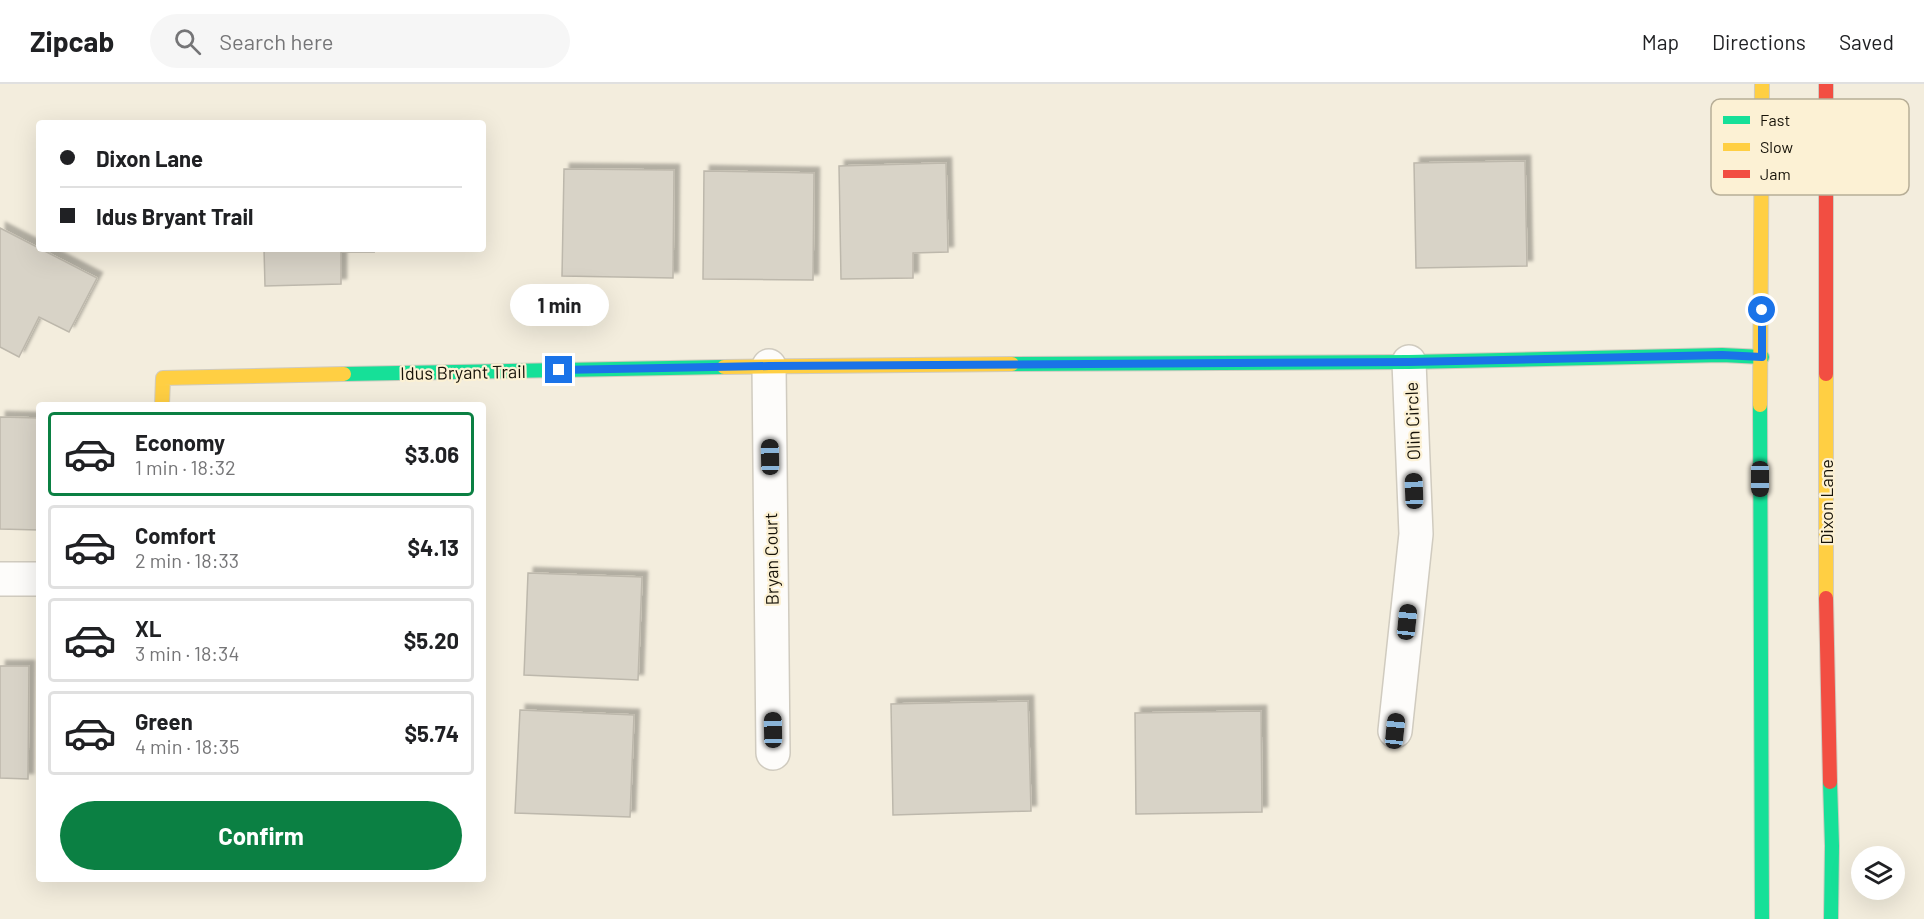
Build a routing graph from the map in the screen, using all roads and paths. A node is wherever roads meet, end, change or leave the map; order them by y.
1 (1762, 195) edge
2 (1826, 195) edge
3 (1762, 357) junction
4 (1409, 362) junction
5 (769, 366) junction
6 (162, 402) edge
7 (0, 579) edge
8 (36, 579) edge
9 (1395, 731) dead end
10 (773, 753) dead end
11 (1762, 919) edge
12 (1831, 919) edge

1 - 3 main road
2 - 12 main road, Dixon Lane
3 - 4 main road, Idus Bryant Trail
3 - 11 main road
4 - 5 main road, Idus Bryant Trail
4 - 9 street, Olin Circle
5 - 6 main road, Idus Bryant Trail
5 - 10 street, Bryan Court
7 - 8 street

